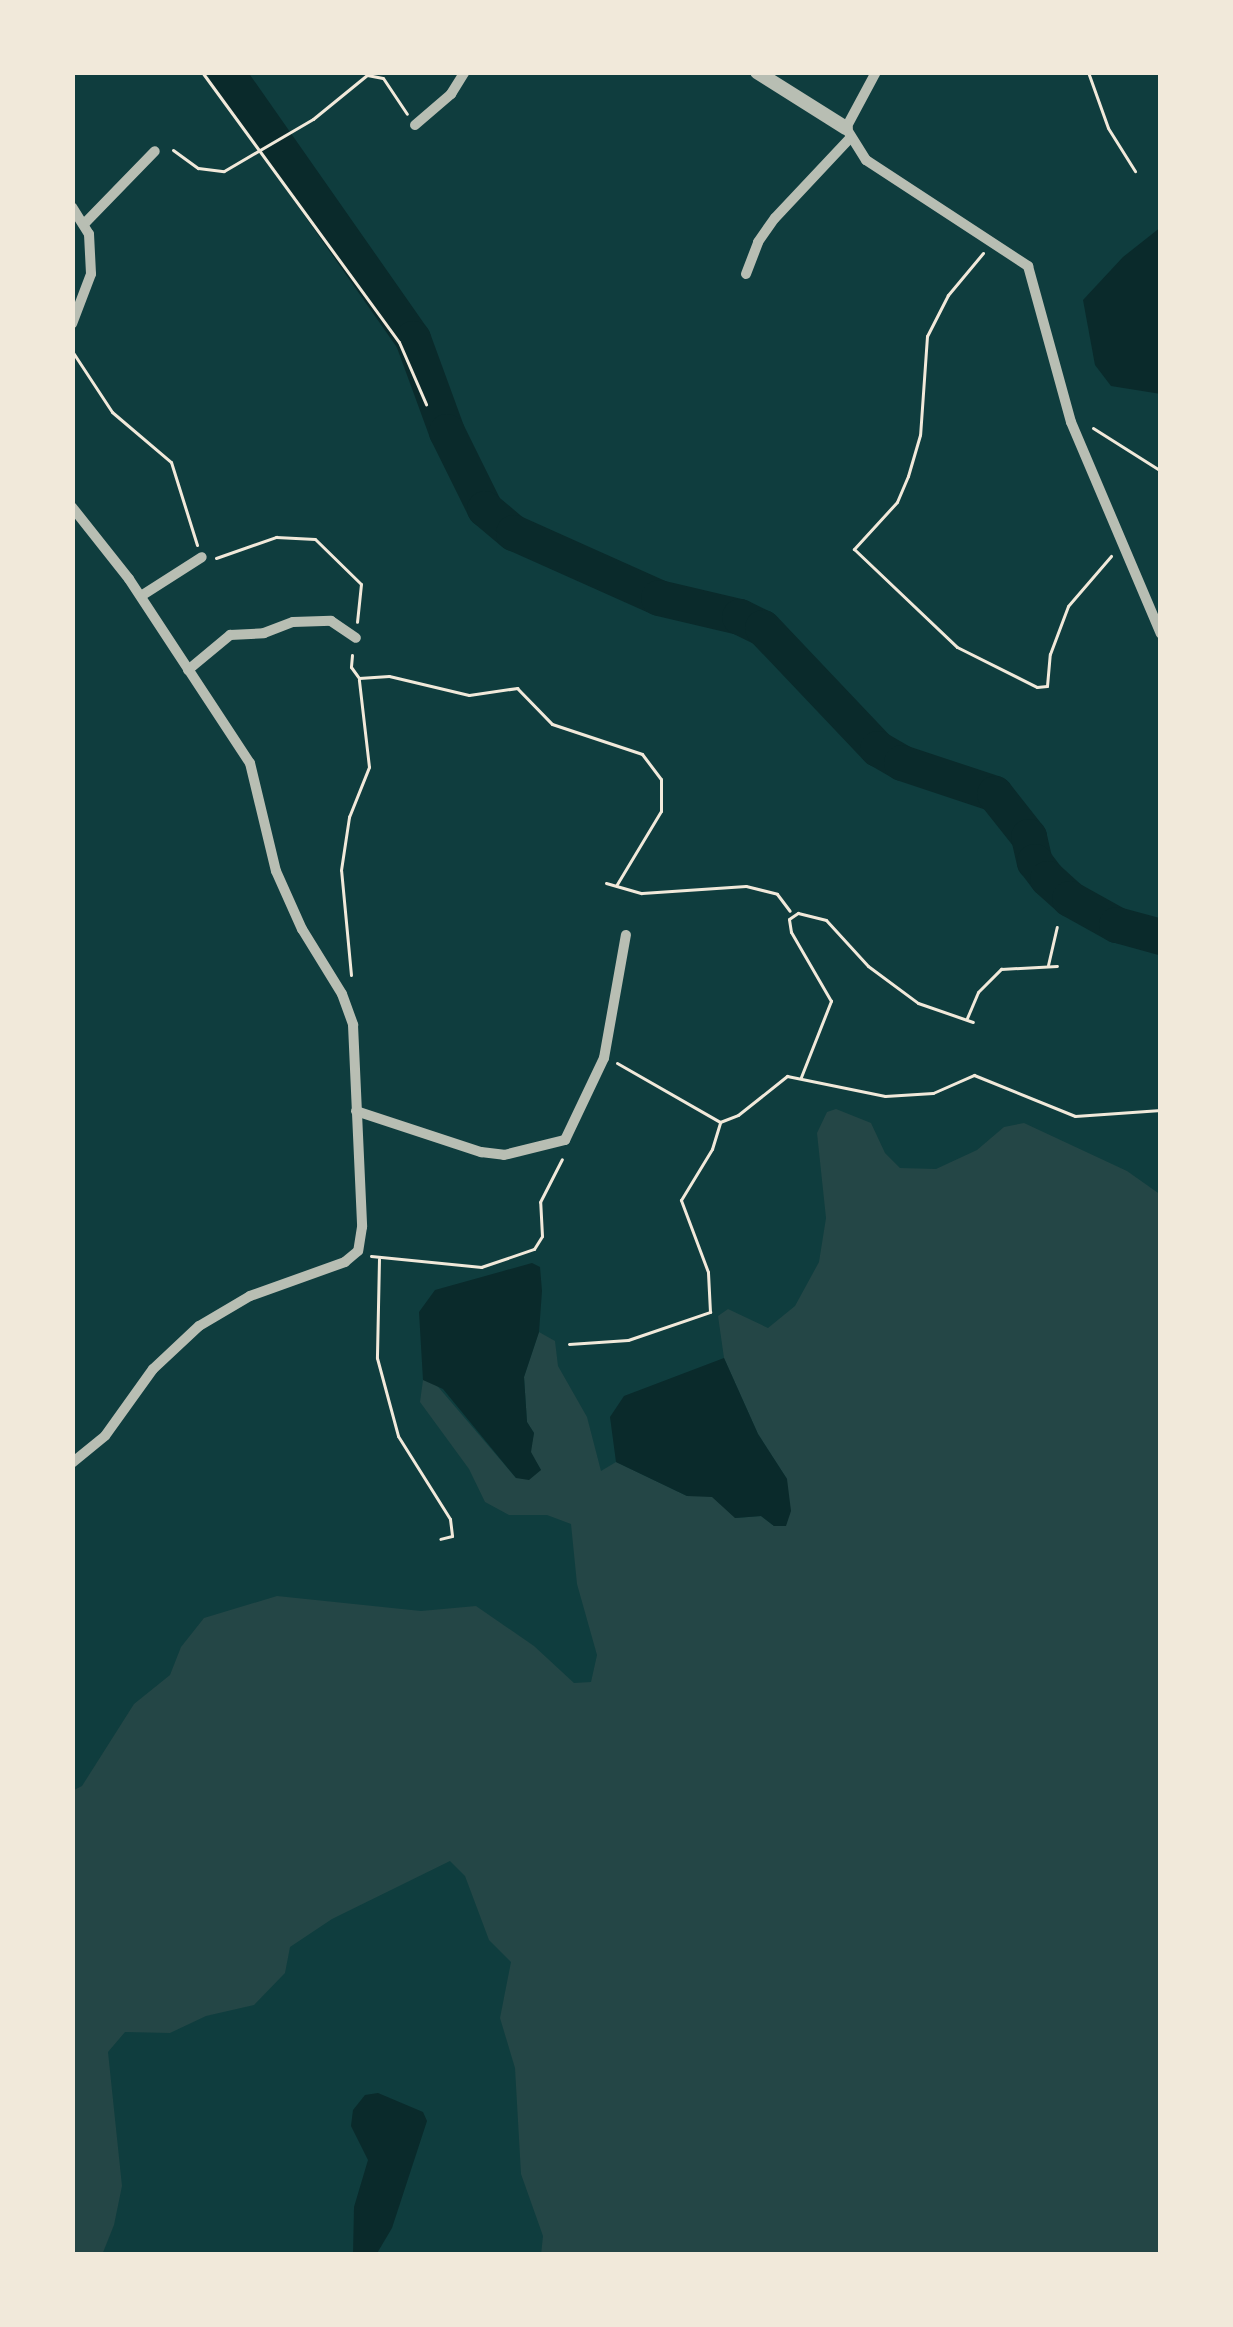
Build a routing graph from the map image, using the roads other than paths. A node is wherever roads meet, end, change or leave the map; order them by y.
1 (465, 72) edge
2 (757, 72) edge
3 (877, 72) edge
4 (415, 125) road end
5 (848, 132) junction
6 (155, 152) road end
7 (72, 207) edge
8 (85, 223) junction
9 (746, 274) dead end
10 (72, 324) edge
11 (72, 507) edge
12 (202, 557) road end
13 (141, 596) junction
14 (1161, 634) edge
15 (356, 638) road end
16 (188, 670) junction
17 (626, 934) dead end
18 (356, 1112) junction
19 (72, 1463) edge

1 - 4 street
2 - 5 street
3 - 5 street
5 - 9 street
5 - 14 street
6 - 8 street
7 - 8 street
8 - 10 street
11 - 13 street
12 - 13 street
13 - 16 street
15 - 16 street
16 - 18 street
17 - 18 street
18 - 19 street

